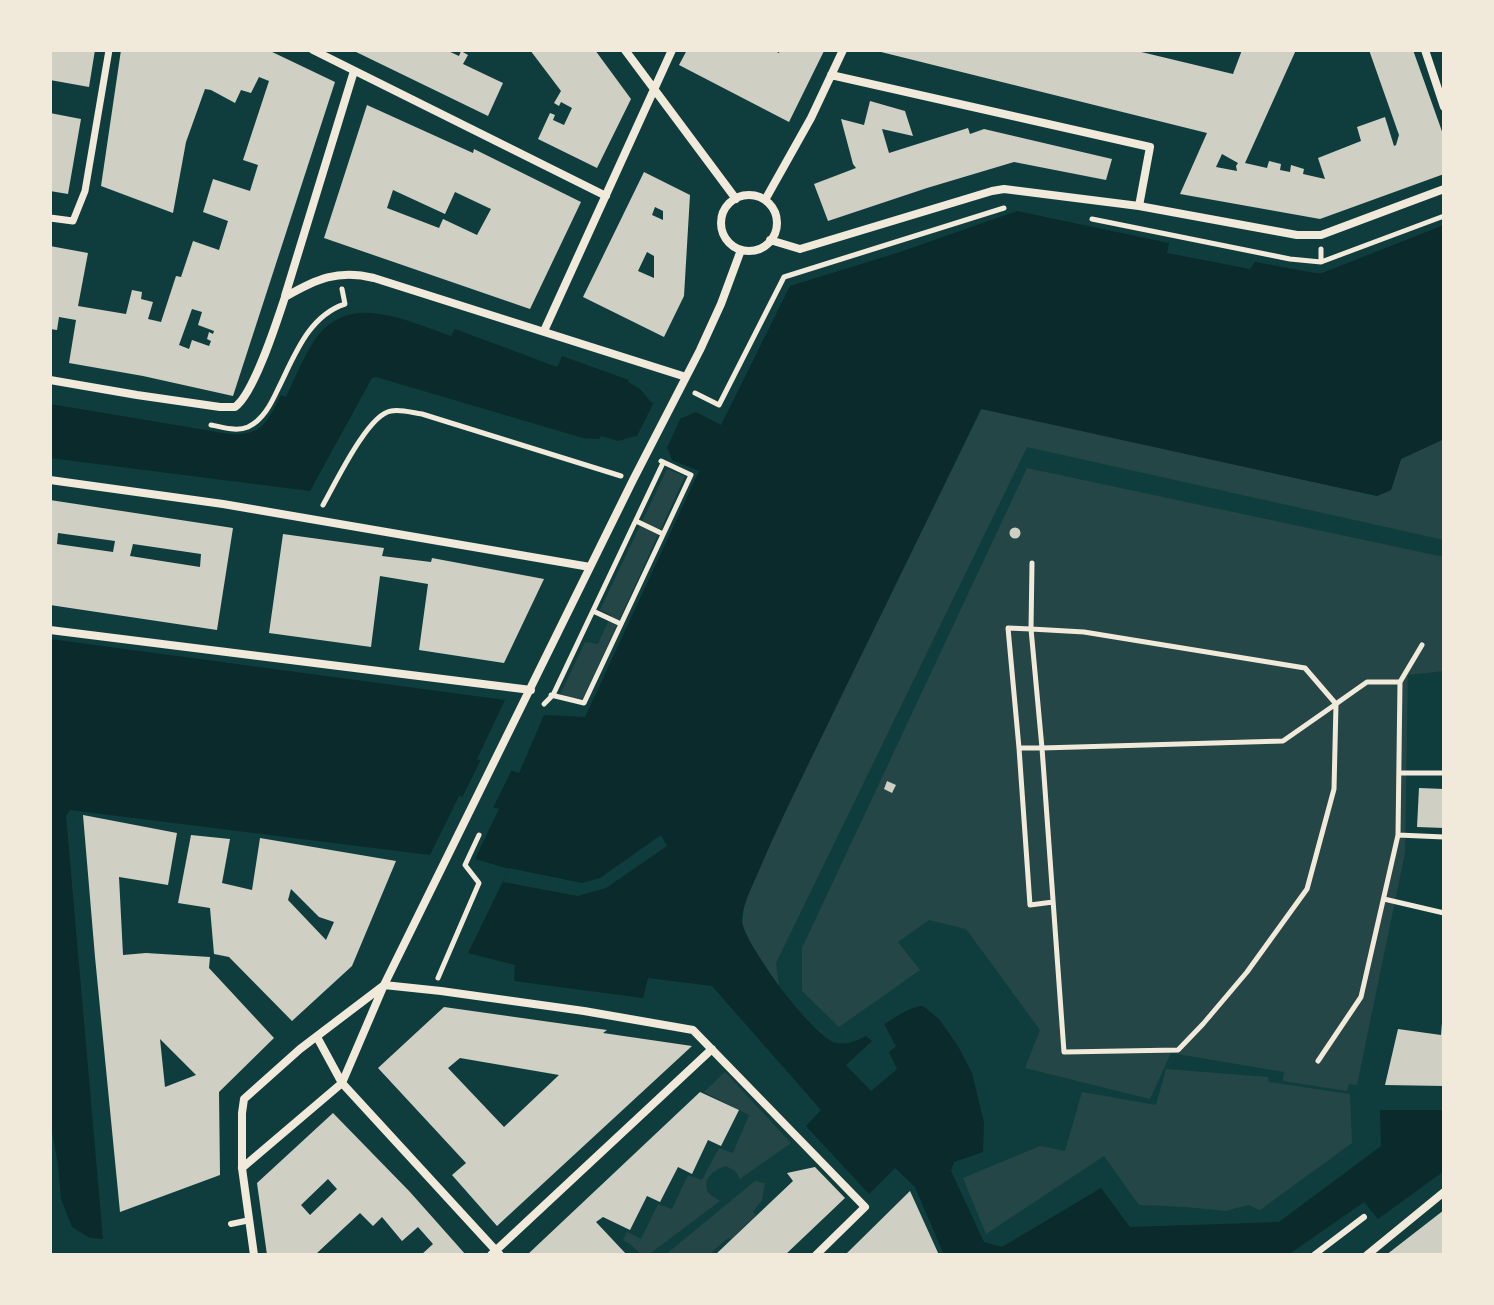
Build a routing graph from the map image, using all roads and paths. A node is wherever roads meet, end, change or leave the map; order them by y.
1 (109, 50) edge
2 (313, 50) edge
3 (625, 50) edge
4 (672, 50) edge
5 (843, 50) edge
6 (1425, 50) edge
7 (354, 71) junction
8 (831, 75) junction
9 (655, 89) junction
10 (1444, 107) edge
11 (1444, 189) edge
12 (606, 196) junction
13 (736, 199) junction
14 (765, 200) junction
15 (1016, 204) dead end
16 (1139, 206) junction
17 (1444, 216) edge
18 (50, 218) edge
19 (1092, 219) dead end
20 (770, 240) junction
21 (1321, 248) dead end
22 (741, 250) junction
23 (1321, 262) junction
24 (285, 297) junction
25 (544, 331) junction
26 (686, 377) junction
27 (50, 380) edge
28 (690, 391) dead end
29 (648, 451) junction
30 (664, 463) junction
31 (50, 480) edge
32 (633, 480) junction
33 (315, 519) junction
34 (636, 521) junction
35 (663, 534) junction
36 (1032, 563) dead end
37 (590, 567) junction
38 (593, 611) junction
39 (621, 624) junction
40 (1031, 629) junction
41 (50, 630) edge
42 (1422, 645) dead end
43 (1400, 682) junction
44 (531, 690) junction
45 (553, 695) junction
46 (1336, 704) junction
47 (538, 715) dead end
48 (1019, 748) junction
49 (1042, 748) junction
50 (1399, 773) junction
51 (1444, 773) edge
52 (485, 824) dead end
53 (1398, 835) junction
54 (1444, 837) edge
55 (1384, 899) junction
56 (1053, 902) junction
57 (1444, 913) edge
58 (438, 979) dead end
59 (384, 985) junction
60 (317, 1037) junction
61 (712, 1049) junction
62 (1318, 1061) dead end
63 (342, 1083) junction
64 (242, 1168) junction
65 (1444, 1192) edge
66 (1364, 1217) dead end
67 (250, 1220) junction
68 (231, 1224) dead end
69 (495, 1253) edge
70 (254, 1254) edge
71 (242, 1255) edge
72 (816, 1255) edge
73 (1314, 1255) edge
74 (1367, 1255) edge

1 - 18 street
2 - 7 street
3 - 9 street
4 - 9 street
5 - 8 street
6 - 10 street
7 - 12 street
7 - 24 street
8 - 14 street
8 - 16 street
9 - 12 street
9 - 13 street
11 - 16 street
12 - 25 street
13 - 14 street
13 - 22 street
14 - 20 street
15 - 28 path
16 - 20 street
17 - 23 path
19 - 23 path
20 - 22 street
21 - 23 path
22 - 26 street
24 - 25 street
24 - 27 street
25 - 26 street
26 - 29 street
29 - 30 path
29 - 32 street
30 - 34 path
30 - 35 path
31 - 33 street
32 - 33 path
32 - 37 street
33 - 37 street
34 - 35 path
34 - 38 path
35 - 39 path
36 - 40 path
37 - 44 street
38 - 39 path
38 - 45 path
39 - 45 path
40 - 46 path
40 - 48 path
40 - 49 path
41 - 44 street
42 - 43 path
43 - 46 path
43 - 50 path
44 - 45 path
44 - 59 street
45 - 47 path
46 - 49 path
46 - 56 path
48 - 49 path
48 - 56 path
49 - 56 path
50 - 51 path
50 - 53 path
52 - 58 path
53 - 54 path
53 - 55 path
55 - 57 path
55 - 62 path
59 - 60 street
59 - 61 street
59 - 63 street
60 - 63 street
60 - 64 street
61 - 69 street
61 - 72 street
63 - 64 street
63 - 69 street
64 - 67 street
65 - 74 street
66 - 73 lane
67 - 68 lane
67 - 70 street
70 - 71 lane

